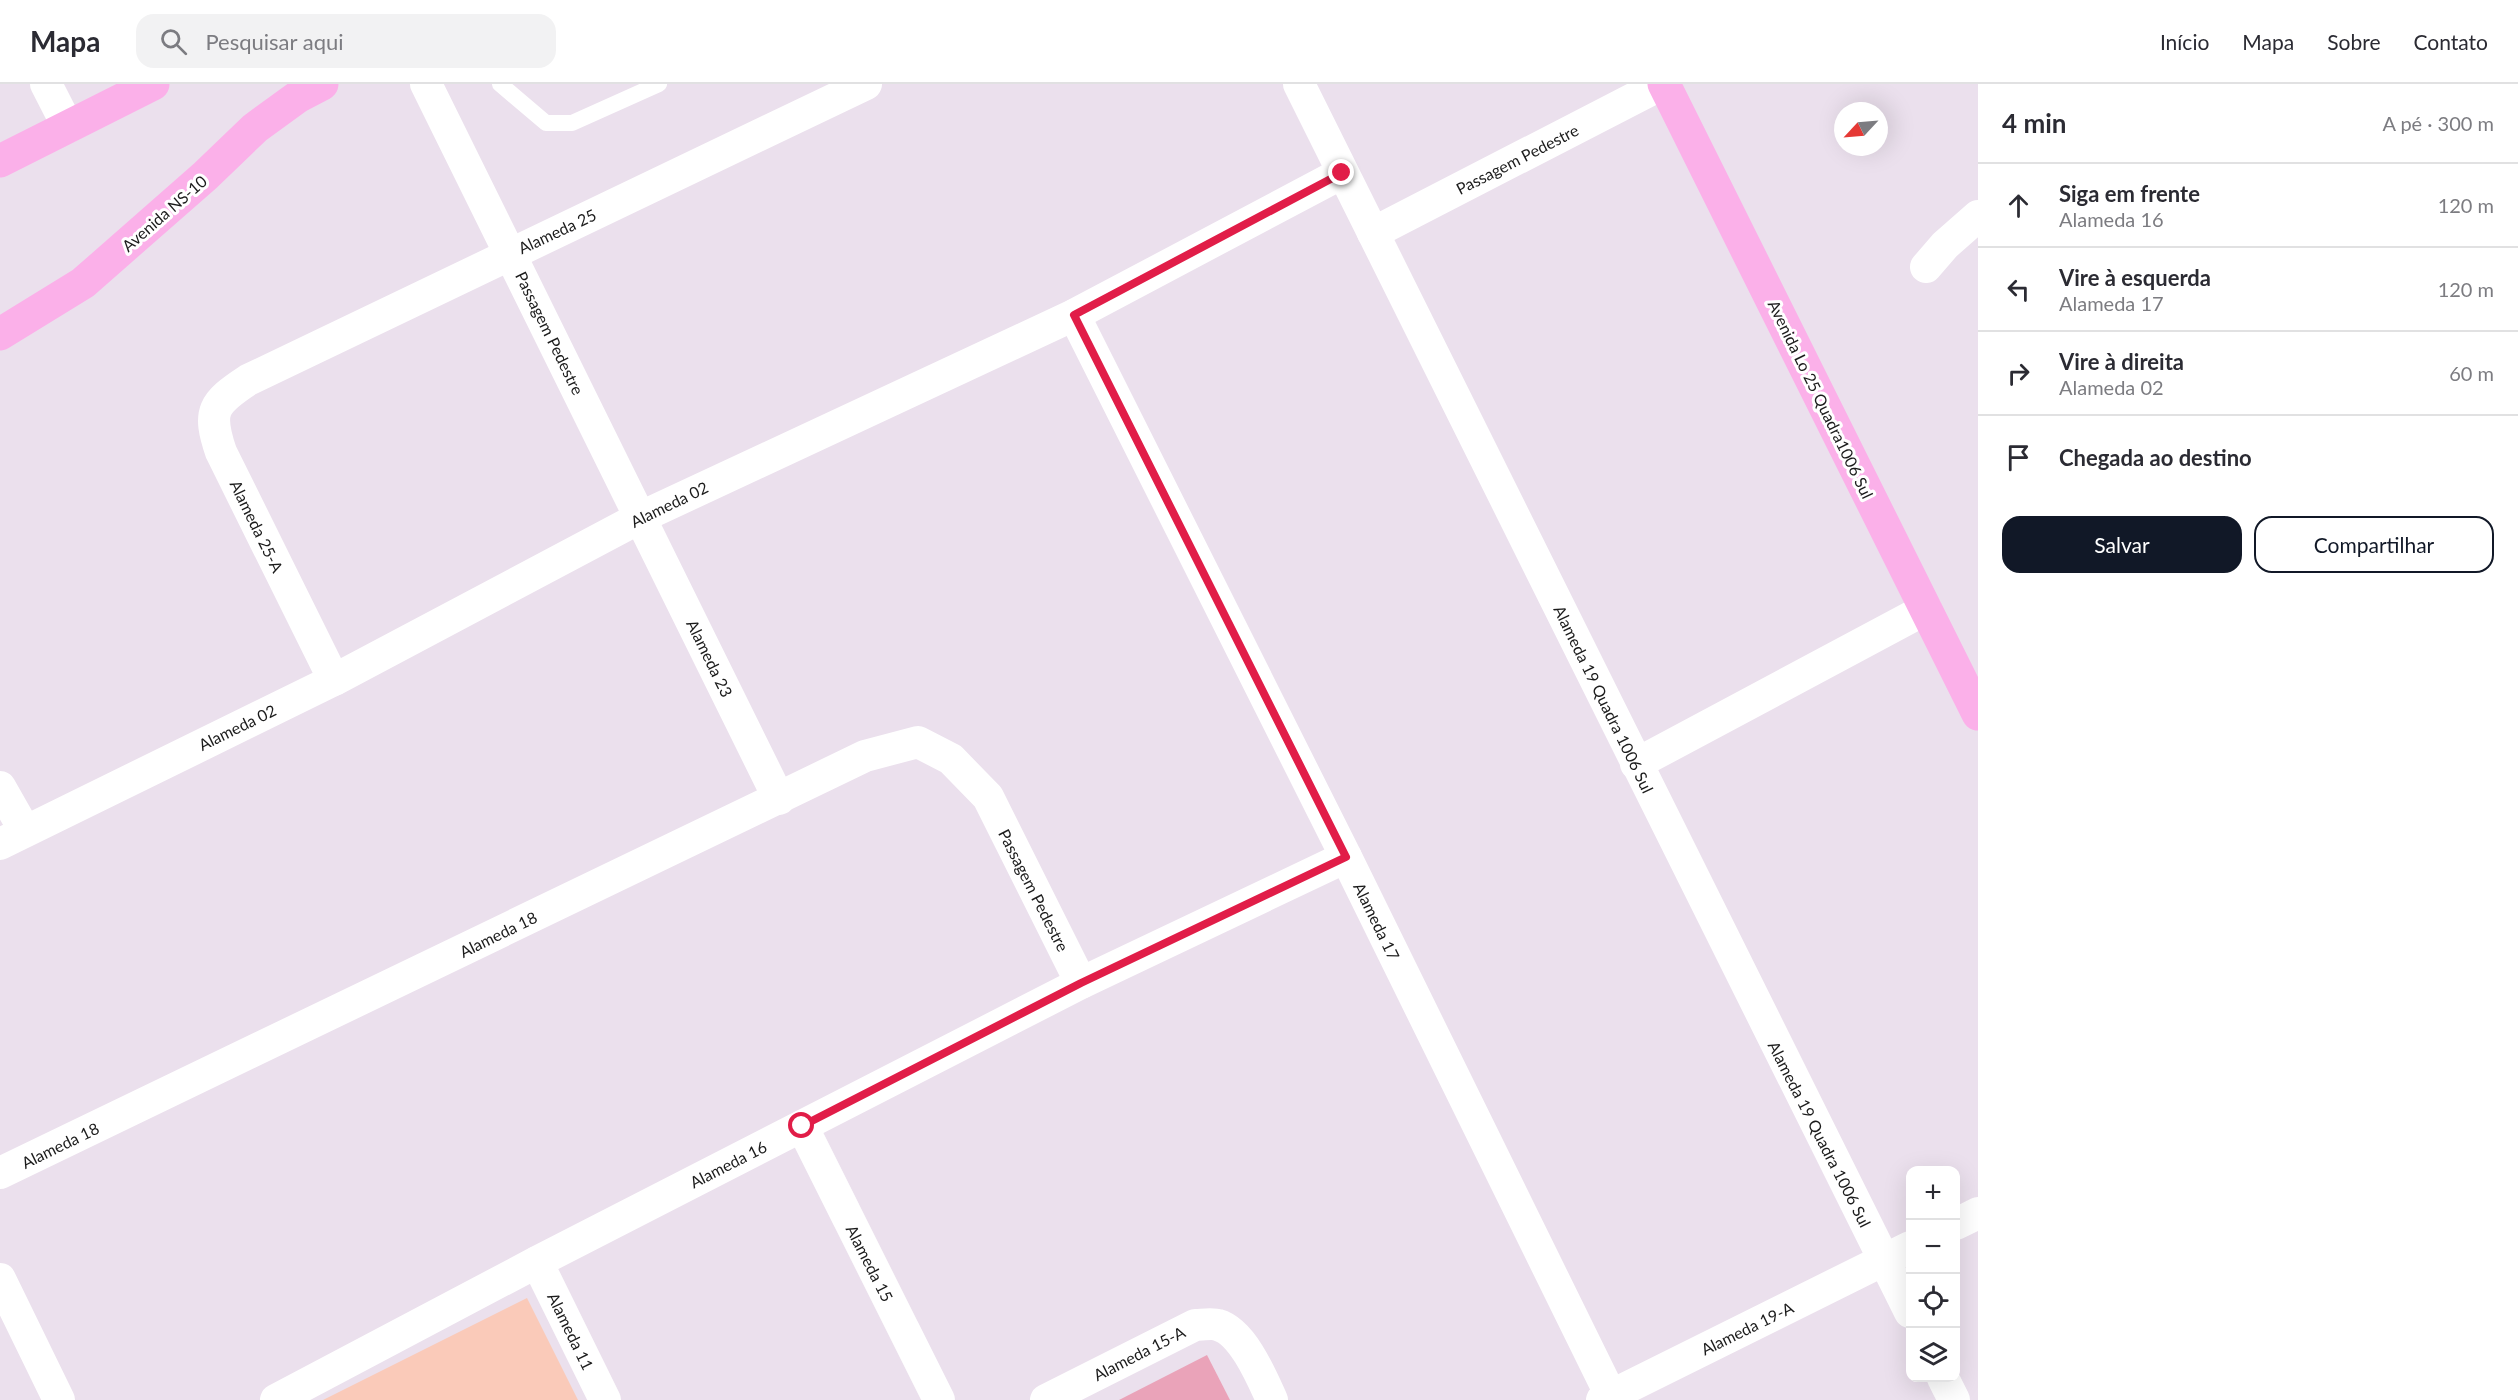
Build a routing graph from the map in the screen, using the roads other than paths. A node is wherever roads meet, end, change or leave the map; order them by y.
1 (46, 84) edge
2 (153, 84) edge
3 (322, 84) edge
4 (426, 84) edge
5 (500, 84) edge
6 (659, 84) edge
7 (1299, 84) edge
8 (1663, 84) edge
9 (857, 86) edge
10 (68, 127) junction
11 (0, 161) edge
12 (1342, 173) junction
13 (1978, 216) edge
14 (1373, 233) junction
15 (510, 252) junction
16 (1926, 267) dead end
17 (1074, 315) junction
18 (0, 334) edge
19 (248, 380) joint
20 (641, 517) junction
21 (1926, 609) junction
22 (334, 680) junction
23 (1978, 714) edge
24 (1636, 764) junction
25 (0, 787) edge
26 (988, 797) joint
27 (779, 799) junction
28 (13, 838) edge
29 (1346, 857) junction
30 (1081, 983) junction
31 (802, 1126) junction
32 (0, 1173) edge
33 (1978, 1213) edge
34 (1960, 1222) edge
35 (1897, 1254) edge
36 (537, 1262) junction
37 (0, 1279) edge
38 (1906, 1291) edge
39 (1945, 1382) edge
40 (1609, 1399) edge
41 (59, 1400) edge
42 (276, 1400) edge
43 (605, 1400) edge
44 (939, 1400) edge
45 (1046, 1400) edge
46 (1272, 1400) edge
47 (1954, 1400) edge

1 - 10 street
2 - 10 street
3 - 18 street, Avenida NS-10
4 - 15 street, Passagem Pedestre
5 - 6 lane
7 - 12 street, Alameda 19 Quadra 1006 Sul
8 - 14 street, Passagem Pedestre
8 - 21 street, Avenida Lo 25 Quadra1006 Sul
9 - 15 street, Alameda 25
10 - 11 street
12 - 14 street, Alameda 19 Quadra 1006 Sul
12 - 17 street, Alameda 02
13 - 16 street
14 - 24 street, Alameda 19 Quadra 1006 Sul
15 - 19 street, Alameda 25
15 - 20 street, Passagem Pedestre
17 - 20 street, Alameda 02
17 - 29 street, Alameda 17
19 - 22 street, Alameda 25-A
20 - 22 street, Alameda 02
20 - 27 street, Alameda 23
21 - 23 street, Avenida Lo 25 Quadra1006 Sul
21 - 24 street
22 - 28 street, Alameda 02
24 - 35 street, Alameda 19 Quadra 1006 Sul
25 - 28 street
26 - 27 street, Alameda 18
26 - 30 street, Passagem Pedestre
27 - 32 street, Alameda 18
29 - 30 street, Alameda 16
29 - 40 street, Alameda 17
30 - 31 street, Alameda 16
31 - 36 street, Alameda 16
31 - 44 street, Alameda 15
33 - 34 street
35 - 38 street, Alameda 19 Quadra 1006 Sul
35 - 40 street, Alameda 19-A
36 - 42 street, Alameda 16
36 - 43 street, Alameda 11
37 - 41 street
39 - 47 street
45 - 46 street, Alameda 15-A

